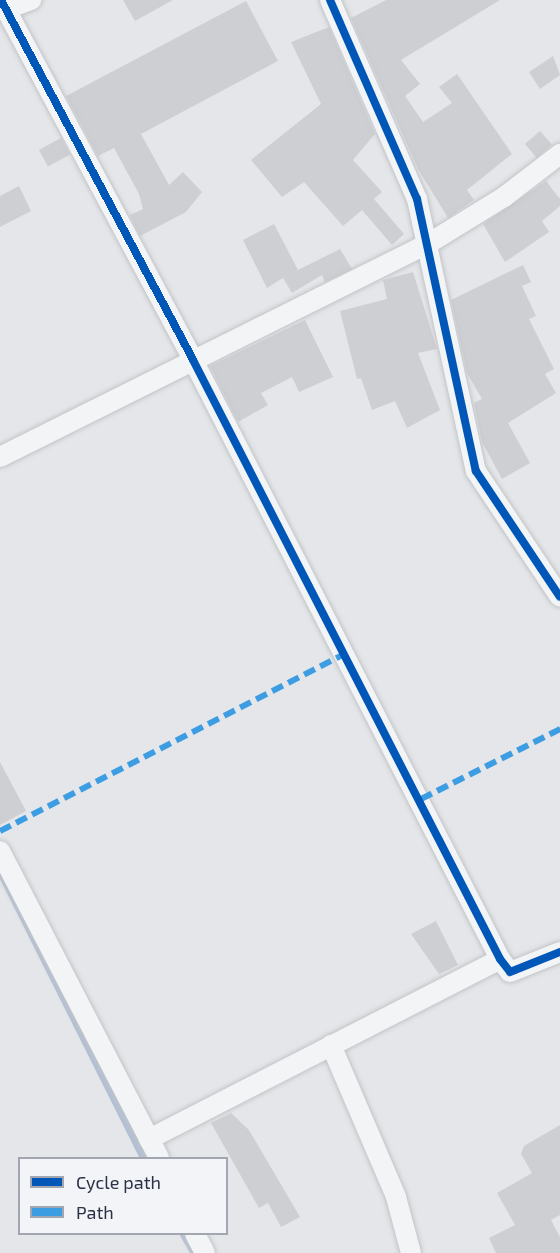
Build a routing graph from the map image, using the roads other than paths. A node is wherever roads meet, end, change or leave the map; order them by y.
1 (31, 0) edge
2 (330, 0) edge
3 (3, 4) edge
4 (560, 154) edge
5 (426, 245) junction
6 (193, 360) junction
7 (0, 457) edge
8 (560, 597) edge
9 (0, 851) edge
10 (560, 952) edge
11 (500, 959) junction
12 (331, 1045) junction
13 (149, 1139) junction
14 (158, 1157) edge
15 (196, 1235) edge
16 (205, 1253) edge
17 (411, 1253) edge

1 - 3 street
2 - 5 street
3 - 6 street
4 - 5 street
5 - 6 street
5 - 8 street
6 - 7 street
6 - 11 street
9 - 13 street
10 - 11 street
11 - 12 street
12 - 13 street
12 - 17 street
13 - 14 street
15 - 16 street

